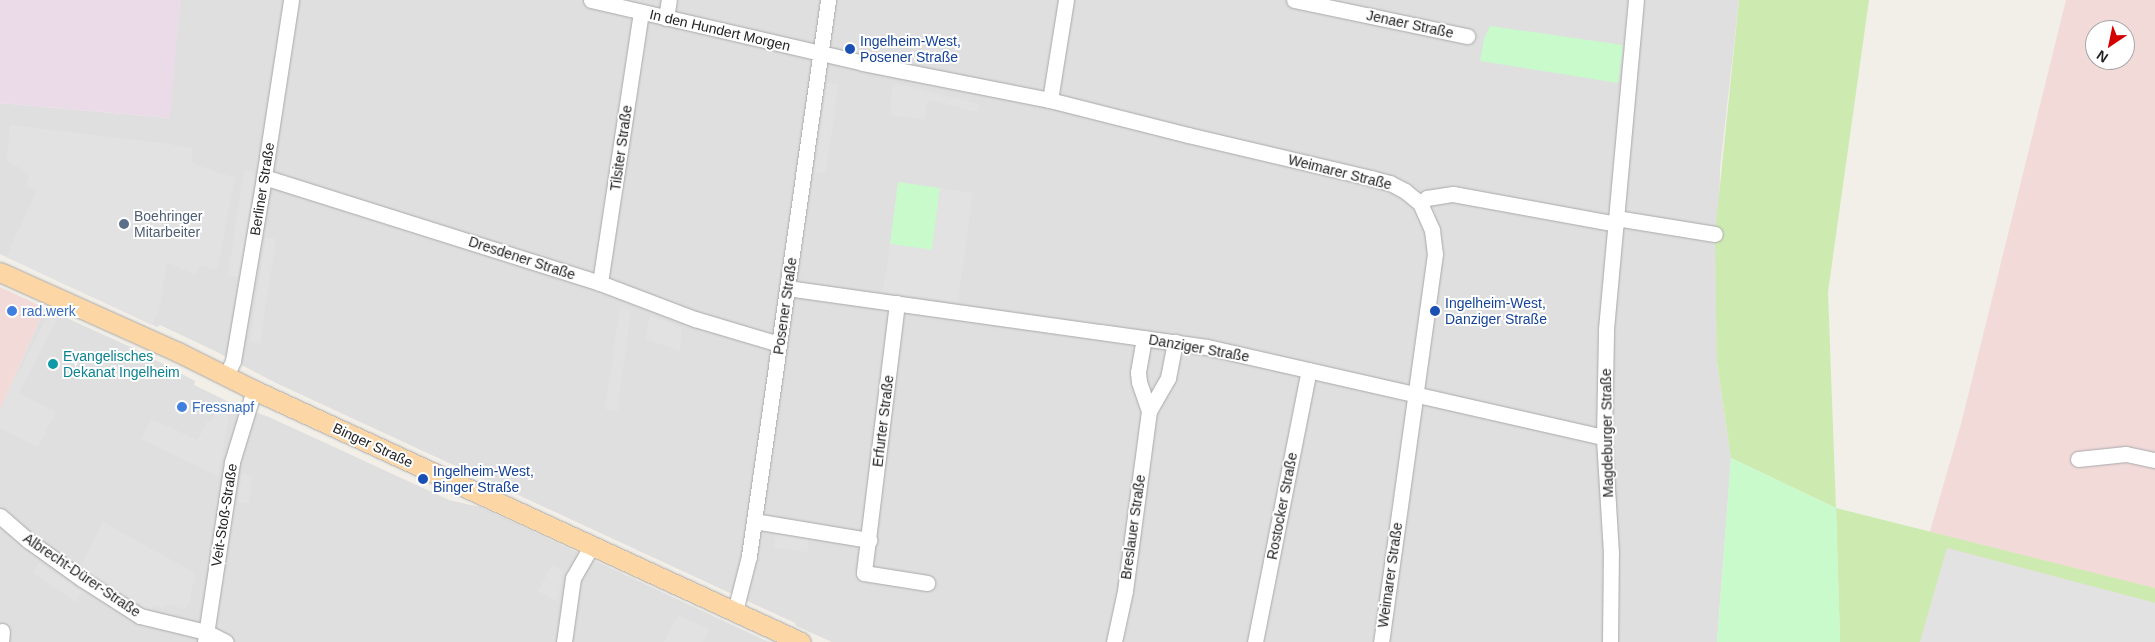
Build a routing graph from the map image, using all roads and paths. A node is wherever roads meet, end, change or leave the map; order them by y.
1 (291, 0) edge
2 (591, 0) edge
3 (669, 0) edge
4 (828, 0) edge
5 (1066, 0) edge
6 (1294, 0) edge
7 (1636, 0) edge
8 (642, 12) junction
9 (666, 18) junction
10 (1467, 36) dead end
11 (820, 54) junction
12 (1050, 100) junction
13 (264, 177) junction
14 (1420, 203) junction
15 (1616, 221) junction
16 (1716, 234) dead end
17 (0, 272) edge
18 (600, 283) junction
19 (787, 288) junction
20 (898, 303) junction
21 (1144, 338) junction
22 (1175, 342) junction
23 (779, 344) junction
24 (1308, 370) junction
25 (226, 376) junction
26 (254, 390) junction
27 (1416, 395) junction
28 (1149, 412) junction
29 (1604, 438) junction
30 (2078, 459) dead end
31 (2155, 460) edge
32 (0, 516) edge
33 (754, 521) junction
34 (869, 540) junction
35 (592, 545) junction
36 (927, 583) dead end
37 (735, 611) junction
38 (206, 637) edge
39 (226, 642) edge
40 (564, 642) edge
41 (801, 642) edge
42 (1114, 642) edge
43 (1255, 642) edge
44 (1381, 642) edge
45 (1610, 642) edge

1 - 13 street, Berliner Straße
2 - 8 street, In den Hundert Morgen
3 - 9 street
4 - 11 street, Posener Straße
5 - 12 street
6 - 10 street, Jenaer Straße
7 - 15 street, Magdeburger Straße
8 - 9 street, In den Hundert Morgen
8 - 18 street, Tilsiter Straße
9 - 11 street, In den Hundert Morgen
11 - 12 street, Weimarer Straße
11 - 19 street, Posener Straße
12 - 14 street, Weimarer Straße
13 - 18 street, Dresdener Straße
13 - 25 street, Berliner Straße
14 - 15 street
14 - 27 street, Weimarer Straße
15 - 16 street
15 - 29 street, Magdeburger Straße
17 - 25 main road, Binger Straße
18 - 23 street, Dresdener Straße
19 - 20 street, Danziger Straße
19 - 23 street, Posener Straße
20 - 21 street, Danziger Straße
20 - 34 street, Erfurter Straße
21 - 22 street, Danziger Straße
21 - 28 street, Breslauer Straße
22 - 24 street, Danziger Straße
22 - 28 street, Breslauer Straße
23 - 33 street, Posener Straße
24 - 27 street, Danziger Straße
24 - 43 street, Rostocker Straße
25 - 26 main road, Binger Straße
26 - 35 main road, Binger Straße
26 - 38 street, Veit-Stoß-Straße
27 - 29 street, Danziger Straße
27 - 44 street, Weimarer Straße
28 - 42 street, Breslauer Straße
29 - 45 street, Magdeburger Straße
30 - 31 street
32 - 38 street, Albrecht-Dürer-Straße
33 - 34 street
33 - 37 street, Posener Straße
34 - 36 street, Erfurter Straße
35 - 37 main road, Binger Straße
35 - 40 street
37 - 41 main road, Binger Straße
38 - 39 street, Albrecht-Dürer-Straße

